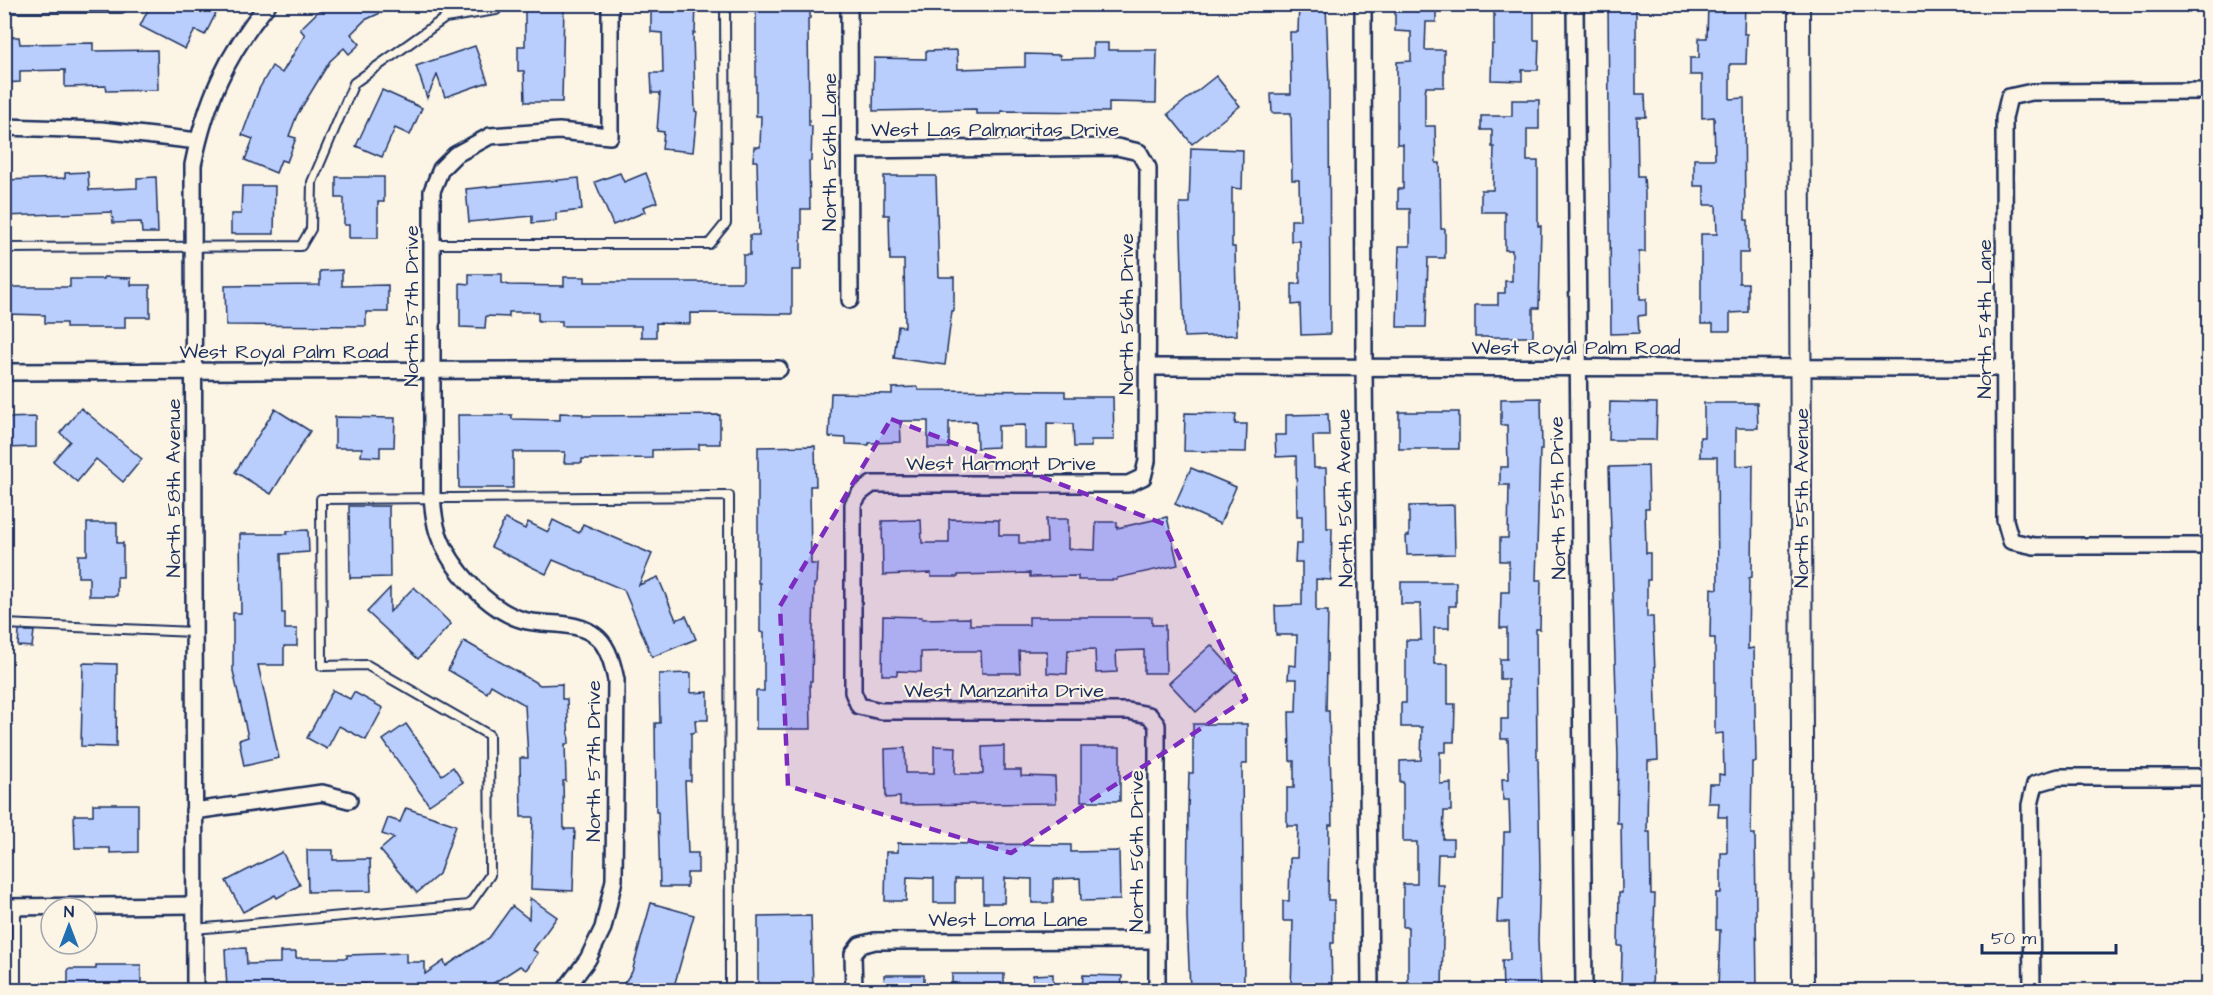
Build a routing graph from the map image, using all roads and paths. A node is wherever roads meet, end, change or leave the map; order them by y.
1 (123, 4) edge
2 (268, 4) edge
3 (496, 4) edge
4 (610, 4) edge
5 (725, 4) edge
6 (849, 4) edge
7 (1363, 4) edge
8 (1575, 4) edge
9 (1799, 4) edge
10 (4, 8) edge
11 (2208, 91) edge
12 (4, 127) edge
13 (198, 141) junction
14 (850, 150) junction
15 (1139, 152) joint
16 (433, 244) junction
17 (4, 248) edge
18 (192, 248) junction
19 (850, 300) dead end
20 (1148, 368) junction
21 (1364, 368) junction
22 (1577, 368) junction
23 (1800, 368) junction
24 (2005, 368) junction
25 (779, 369) dead end
26 (4, 372) edge
27 (193, 372) junction
28 (432, 372) junction
29 (1143, 477) joint
30 (432, 496) junction
31 (2208, 546) edge
32 (4, 624) edge
33 (194, 632) junction
34 (859, 706) joint
35 (1149, 715) joint
36 (2208, 777) edge
37 (349, 800) dead end
38 (194, 811) junction
39 (195, 905) junction
40 (10, 907) edge
41 (194, 929) junction
42 (1156, 940) junction
43 (16, 990) edge
44 (195, 990) edge
45 (566, 990) edge
46 (730, 990) edge
47 (854, 990) edge
48 (1157, 990) edge
49 (1370, 990) edge
50 (1584, 990) edge
51 (1803, 990) edge
52 (2032, 990) edge

1 - 10 lane
2 - 13 street, North 58th Avenue
3 - 18 lane
4 - 16 street, North 57th Drive
5 - 16 lane
6 - 14 street, North 56th Lane
7 - 21 street, North 56th Avenue
8 - 22 street, North 55th Drive
9 - 23 street, North 55th Avenue
11 - 24 street, North 54th Lane
12 - 13 street
13 - 18 street, North 58th Avenue
14 - 15 street, West Las Palmaritas Drive
14 - 19 street, North 56th Lane
15 - 20 street, North 56th Drive
16 - 28 street, North 57th Drive
17 - 18 lane
18 - 27 street, North 58th Avenue
20 - 21 street, West Royal Palm Road
20 - 29 street, North 56th Drive
21 - 22 street, West Royal Palm Road
21 - 49 street, North 56th Avenue
22 - 23 street, West Royal Palm Road
22 - 50 street, North 55th Drive
23 - 24 street, West Royal Palm Road
23 - 51 street, North 55th Avenue
24 - 31 street, North 54th Lane
25 - 28 street, West Royal Palm Road
26 - 27 street, West Royal Palm Road
27 - 28 street, West Royal Palm Road
27 - 33 street, North 58th Avenue
28 - 30 street, North 57th Drive
29 - 34 street, West Harmont Drive
30 - 41 lane
30 - 45 street, North 57th Drive
30 - 46 lane
32 - 33 lane
33 - 38 street, North 58th Avenue
34 - 35 street, West Manzanita Drive
35 - 42 street, North 56th Drive
36 - 52 street
37 - 38 street
38 - 39 street, North 58th Avenue
39 - 40 street
39 - 41 street, North 58th Avenue
40 - 43 lane
41 - 44 street, North 58th Avenue
42 - 47 street, West Loma Lane
42 - 48 street, North 56th Drive

